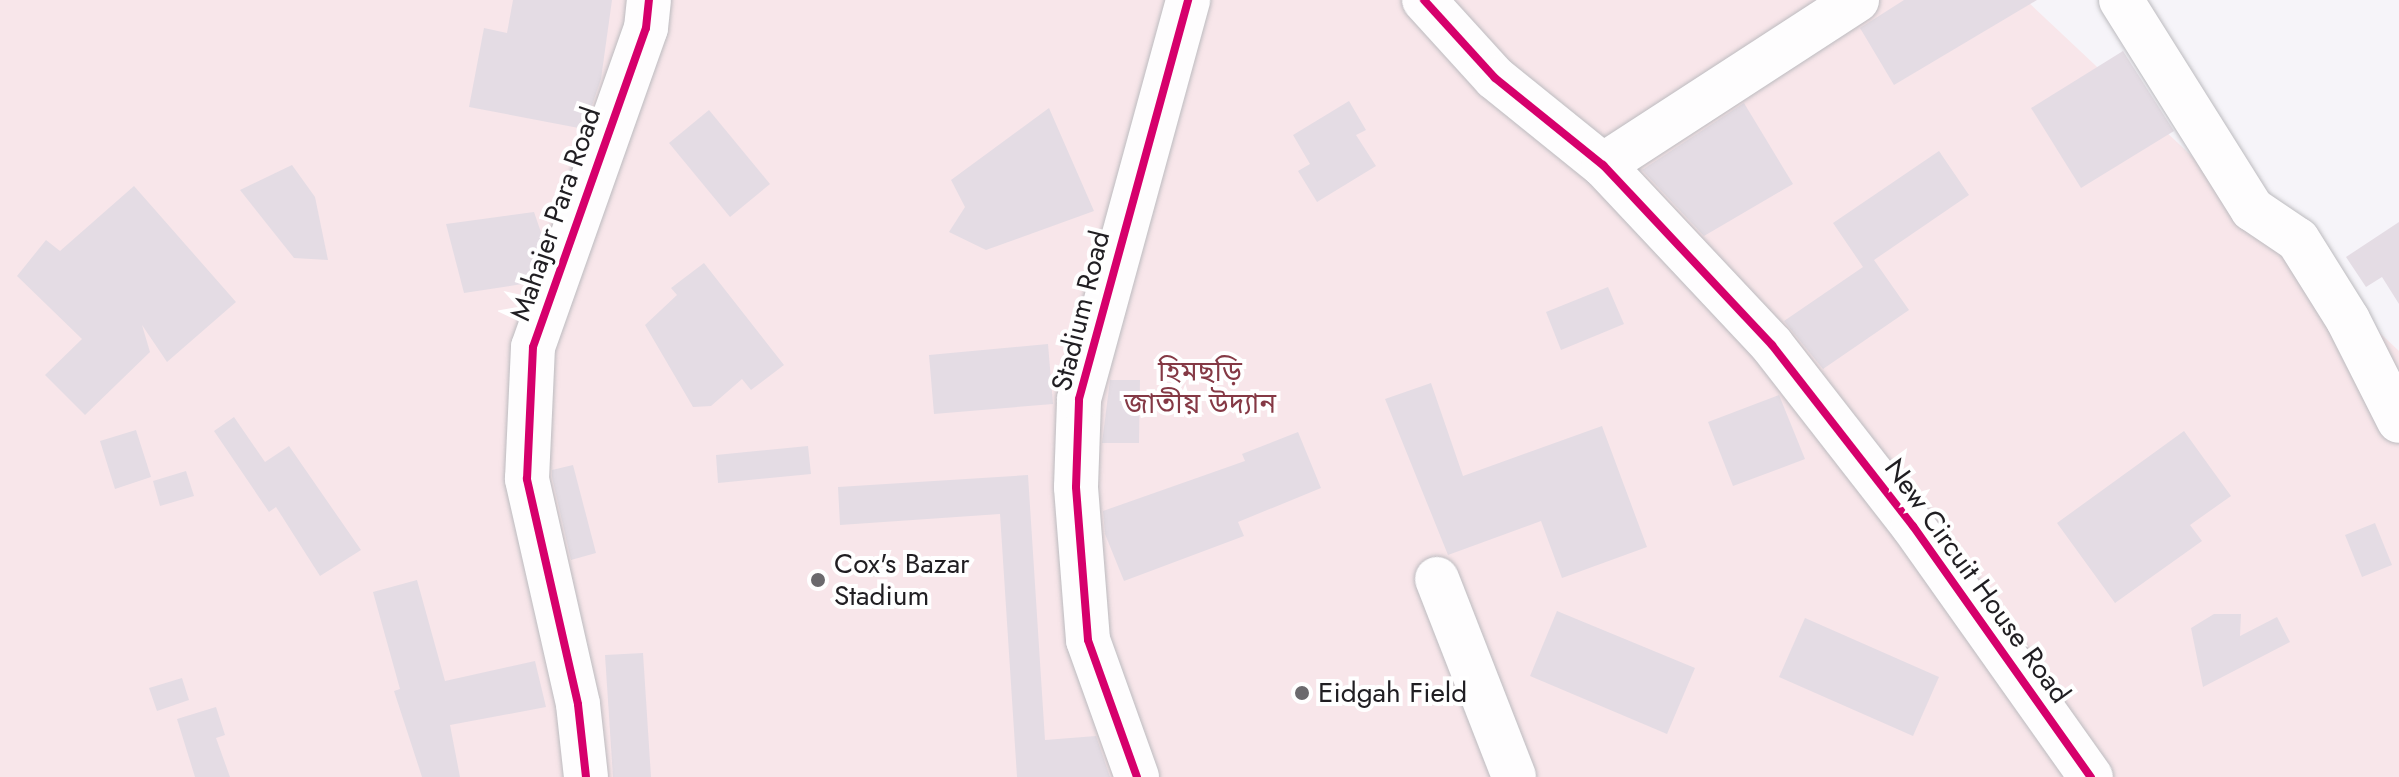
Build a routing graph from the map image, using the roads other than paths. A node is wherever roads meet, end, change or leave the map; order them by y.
1 (649, 0) edge
2 (1188, 0) edge
3 (1424, 0) edge
4 (1857, 0) edge
5 (2121, 0) edge
6 (1603, 165) junction
7 (2399, 421) edge
8 (1437, 579) dead end
9 (586, 777) edge
10 (1137, 777) edge
11 (1514, 777) edge
12 (2091, 777) edge

1 - 9 street, Mahajer Para Road
2 - 10 street, Stadium Road
3 - 6 street, New Circuit House Road
4 - 6 street
5 - 7 street
6 - 12 street, New Circuit House Road
8 - 11 street

